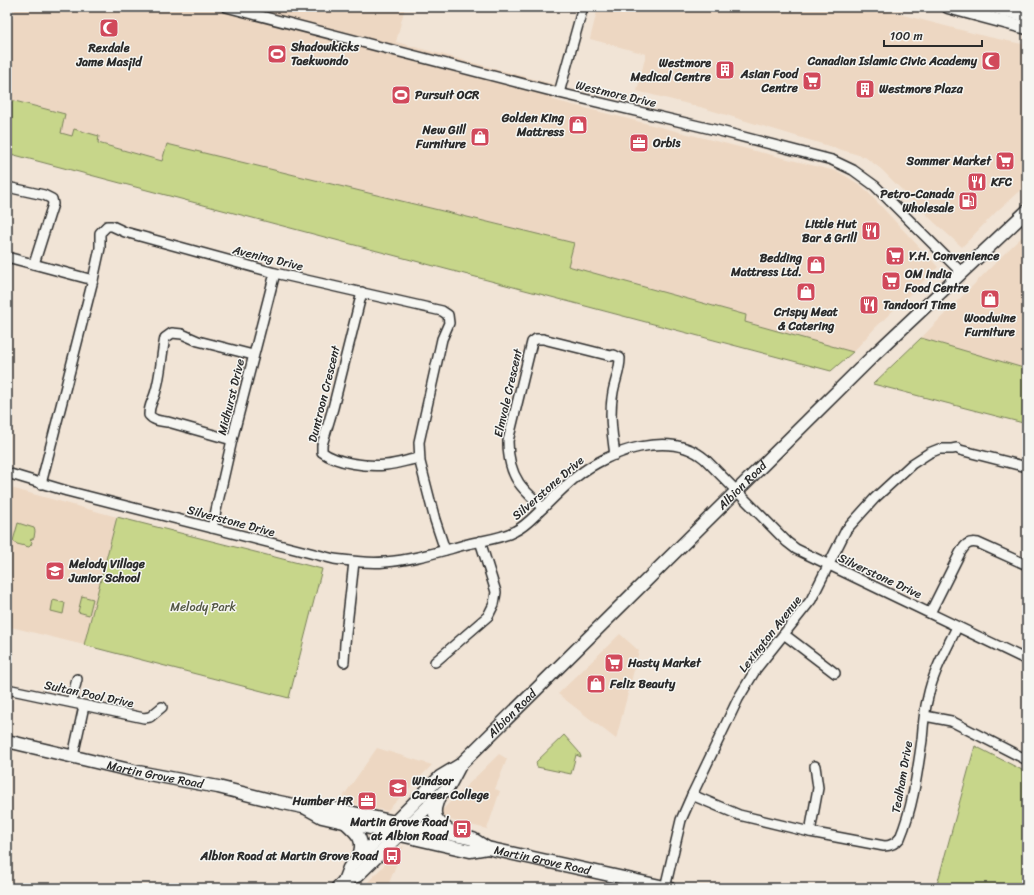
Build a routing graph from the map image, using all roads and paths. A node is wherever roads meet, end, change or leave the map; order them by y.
1 (226, 7) edge
2 (582, 7) edge
3 (948, 7) edge
4 (994, 7) edge
5 (1027, 16) edge
6 (1027, 28) edge
7 (560, 93) junction
8 (7, 187) edge
9 (1027, 211) edge
10 (7, 257) edge
11 (34, 264) junction
12 (275, 273) junction
13 (962, 273) junction
14 (93, 280) junction
15 (362, 292) junction
16 (253, 355) junction
17 (232, 440) junction
18 (615, 455) junction
19 (419, 458) junction
20 (1027, 467) edge
21 (7, 473) edge
22 (41, 484) junction
23 (737, 491) junction
24 (542, 508) junction
25 (212, 528) junction
26 (480, 541) junction
27 (445, 550) junction
28 (354, 562) junction
29 (828, 565) junction
30 (1027, 565) edge
31 (930, 613) junction
32 (957, 627) junction
33 (784, 635) junction
34 (1027, 660) edge
35 (344, 662) dead end
36 (435, 662) dead end
37 (835, 673) dead end
38 (77, 679) dead end
39 (7, 689) edge
40 (71, 702) junction
41 (84, 706) junction
42 (162, 707) dead end
43 (925, 716) junction
44 (7, 740) edge
45 (73, 756) junction
46 (1027, 760) edge
47 (460, 765) junction
48 (815, 766) dead end
49 (692, 795) junction
50 (439, 796) junction
51 (303, 807) junction
52 (346, 822) junction
53 (395, 822) junction
54 (409, 825) junction
55 (386, 831) junction
56 (810, 832) junction
57 (399, 834) junction
58 (456, 835) junction
59 (487, 848) junction
60 (356, 861) junction
61 (340, 884) edge
62 (666, 888) edge

1 - 7 street, Westmore Drive
2 - 7 street
3 - 6 main road
4 - 5 main road
7 - 13 street, Westmore Drive
8 - 11 street
9 - 13 main road, Albion Road
10 - 11 street
11 - 14 street
12 - 14 street, Avening Drive
12 - 15 street, Avening Drive
12 - 16 street, Midhurst Drive
13 - 23 main road, Albion Road
14 - 22 street, Avening Drive
15 - 19 street, Avening Drive
15 - 19 street, Duntroon Crescent
16 - 17 street, Midhurst Drive
16 - 17 street
17 - 25 street, Midhurst Drive
18 - 23 street, Silverstone Drive
18 - 24 street, Silverstone Drive
18 - 24 street, Elmvale Crescent
19 - 27 street, Avening Drive
20 - 29 street, Lexington Avenue
21 - 22 street, Silverstone Drive
22 - 25 street, Silverstone Drive
23 - 29 street, Silverstone Drive
23 - 47 main road, Albion Road
24 - 26 street, Silverstone Drive
25 - 28 street, Silverstone Drive
26 - 27 street, Silverstone Drive
26 - 36 street
27 - 28 street, Silverstone Drive
28 - 35 street
29 - 31 street, Silverstone Drive
29 - 33 street, Lexington Avenue
30 - 31 street
31 - 32 street, Silverstone Drive
32 - 34 street, Silverstone Drive
32 - 43 street, Tealham Drive
33 - 37 street
33 - 49 street, Lexington Avenue
38 - 40 street
39 - 40 street, Sultan Pool Drive
40 - 41 street, Sultan Pool Drive
41 - 42 street, Sultan Pool Drive
41 - 45 street
43 - 46 street
43 - 56 street, Tealham Drive
44 - 45 main road, Martin Grove Road
45 - 51 main road, Martin Grove Road
47 - 50 main road, Albion Road
47 - 53 main road, Albion Road
48 - 56 street
49 - 56 street, Tealham Drive
49 - 62 street, Lexington Avenue
50 - 54 main road, Albion Road
50 - 58 main road
51 - 52 main road, Martin Grove Road
51 - 53 main road, Martin Grove Road
52 - 55 main road, Martin Grove Road
52 - 60 main road
53 - 54 main road, Martin Grove Road
53 - 55 main road, Albion Road
54 - 57 main road, Albion Road
54 - 58 main road, Martin Grove Road
55 - 57 main road, Martin Grove Road
55 - 60 main road, Albion Road
57 - 59 main road, Martin Grove Road
57 - 61 main road, Albion Road
58 - 59 main road, Martin Grove Road
59 - 62 main road, Martin Grove Road
60 - 61 main road, Albion Road

